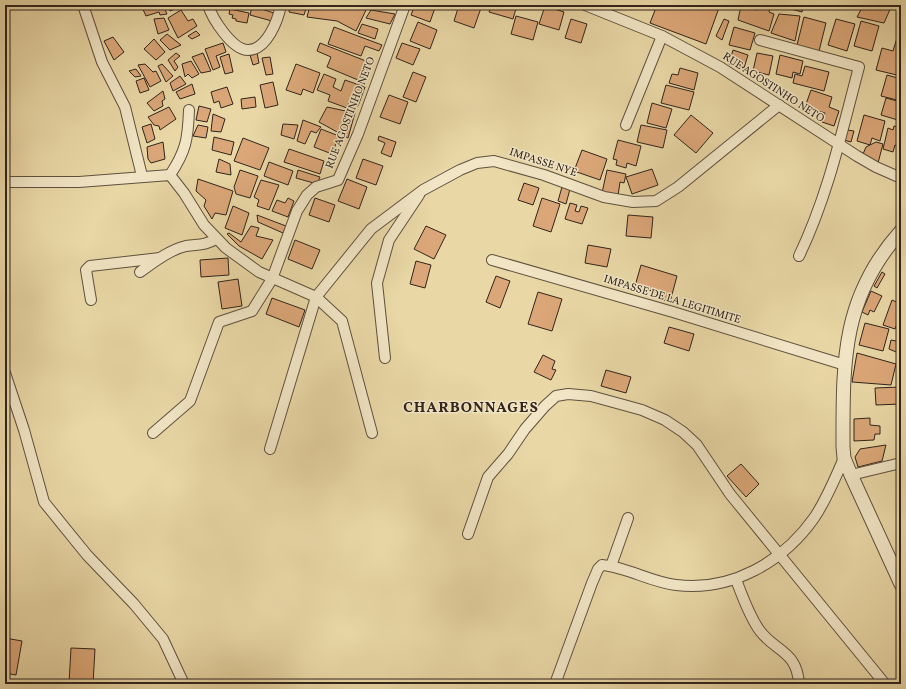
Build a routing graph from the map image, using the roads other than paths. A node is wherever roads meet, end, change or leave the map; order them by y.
1 (83, 5) edge
2 (208, 5) edge
3 (281, 5) edge
4 (405, 5) edge
5 (585, 5) edge
6 (662, 36) junction
7 (760, 40) dead end
8 (779, 105) junction
9 (189, 110) dead end
10 (626, 125) dead end
11 (838, 144) junction
12 (170, 175) junction
13 (142, 176) junction
14 (901, 178) edge
15 (5, 182) edge
16 (422, 190) junction
17 (901, 231) edge
18 (216, 239) junction
19 (799, 256) dead end
20 (160, 258) junction
21 (492, 260) dead end
22 (140, 272) dead end
23 (272, 279) junction
24 (316, 297) junction
25 (91, 300) dead end
26 (385, 358) dead end
27 (844, 365) junction
28 (5, 373) edge
29 (153, 433) dead end
30 (372, 433) dead end
31 (270, 449) dead end
32 (844, 458) junction
33 (901, 463) edge
34 (851, 474) junction
35 (628, 518) dead end
36 (468, 534) dead end
37 (778, 555) junction
38 (611, 566) junction
39 (736, 580) junction
40 (901, 584) edge
41 (184, 684) edge
42 (555, 684) edge
43 (799, 684) edge
44 (885, 684) edge

1 - 13 street
2 - 3 street
4 - 23 street, RUE AGOSTINHO NETO
5 - 6 street, RUE AGOSTINHO NETO
6 - 8 street, RUE AGOSTINHO NETO
6 - 10 street
7 - 11 street
8 - 11 street, RUE AGOSTINHO NETO
8 - 16 street, IMPASSE NYE
9 - 12 street
11 - 14 street, RUE AGOSTINHO NETO
11 - 19 street
12 - 13 street
12 - 18 street
13 - 15 street
16 - 24 street, IMPASSE NYE
16 - 26 street
17 - 27 street
18 - 20 street
18 - 23 street
20 - 22 street
20 - 25 street
21 - 27 street, IMPASSE DE LA LEGITIMITE
23 - 24 street
23 - 29 street, RUE AGOSTINHO NETO
24 - 30 street
24 - 31 street
27 - 32 street
28 - 41 street
32 - 34 street
32 - 37 street
33 - 34 street
34 - 40 street
35 - 38 street
36 - 37 street
37 - 39 street
37 - 44 street
38 - 39 street
38 - 42 street
39 - 43 street

